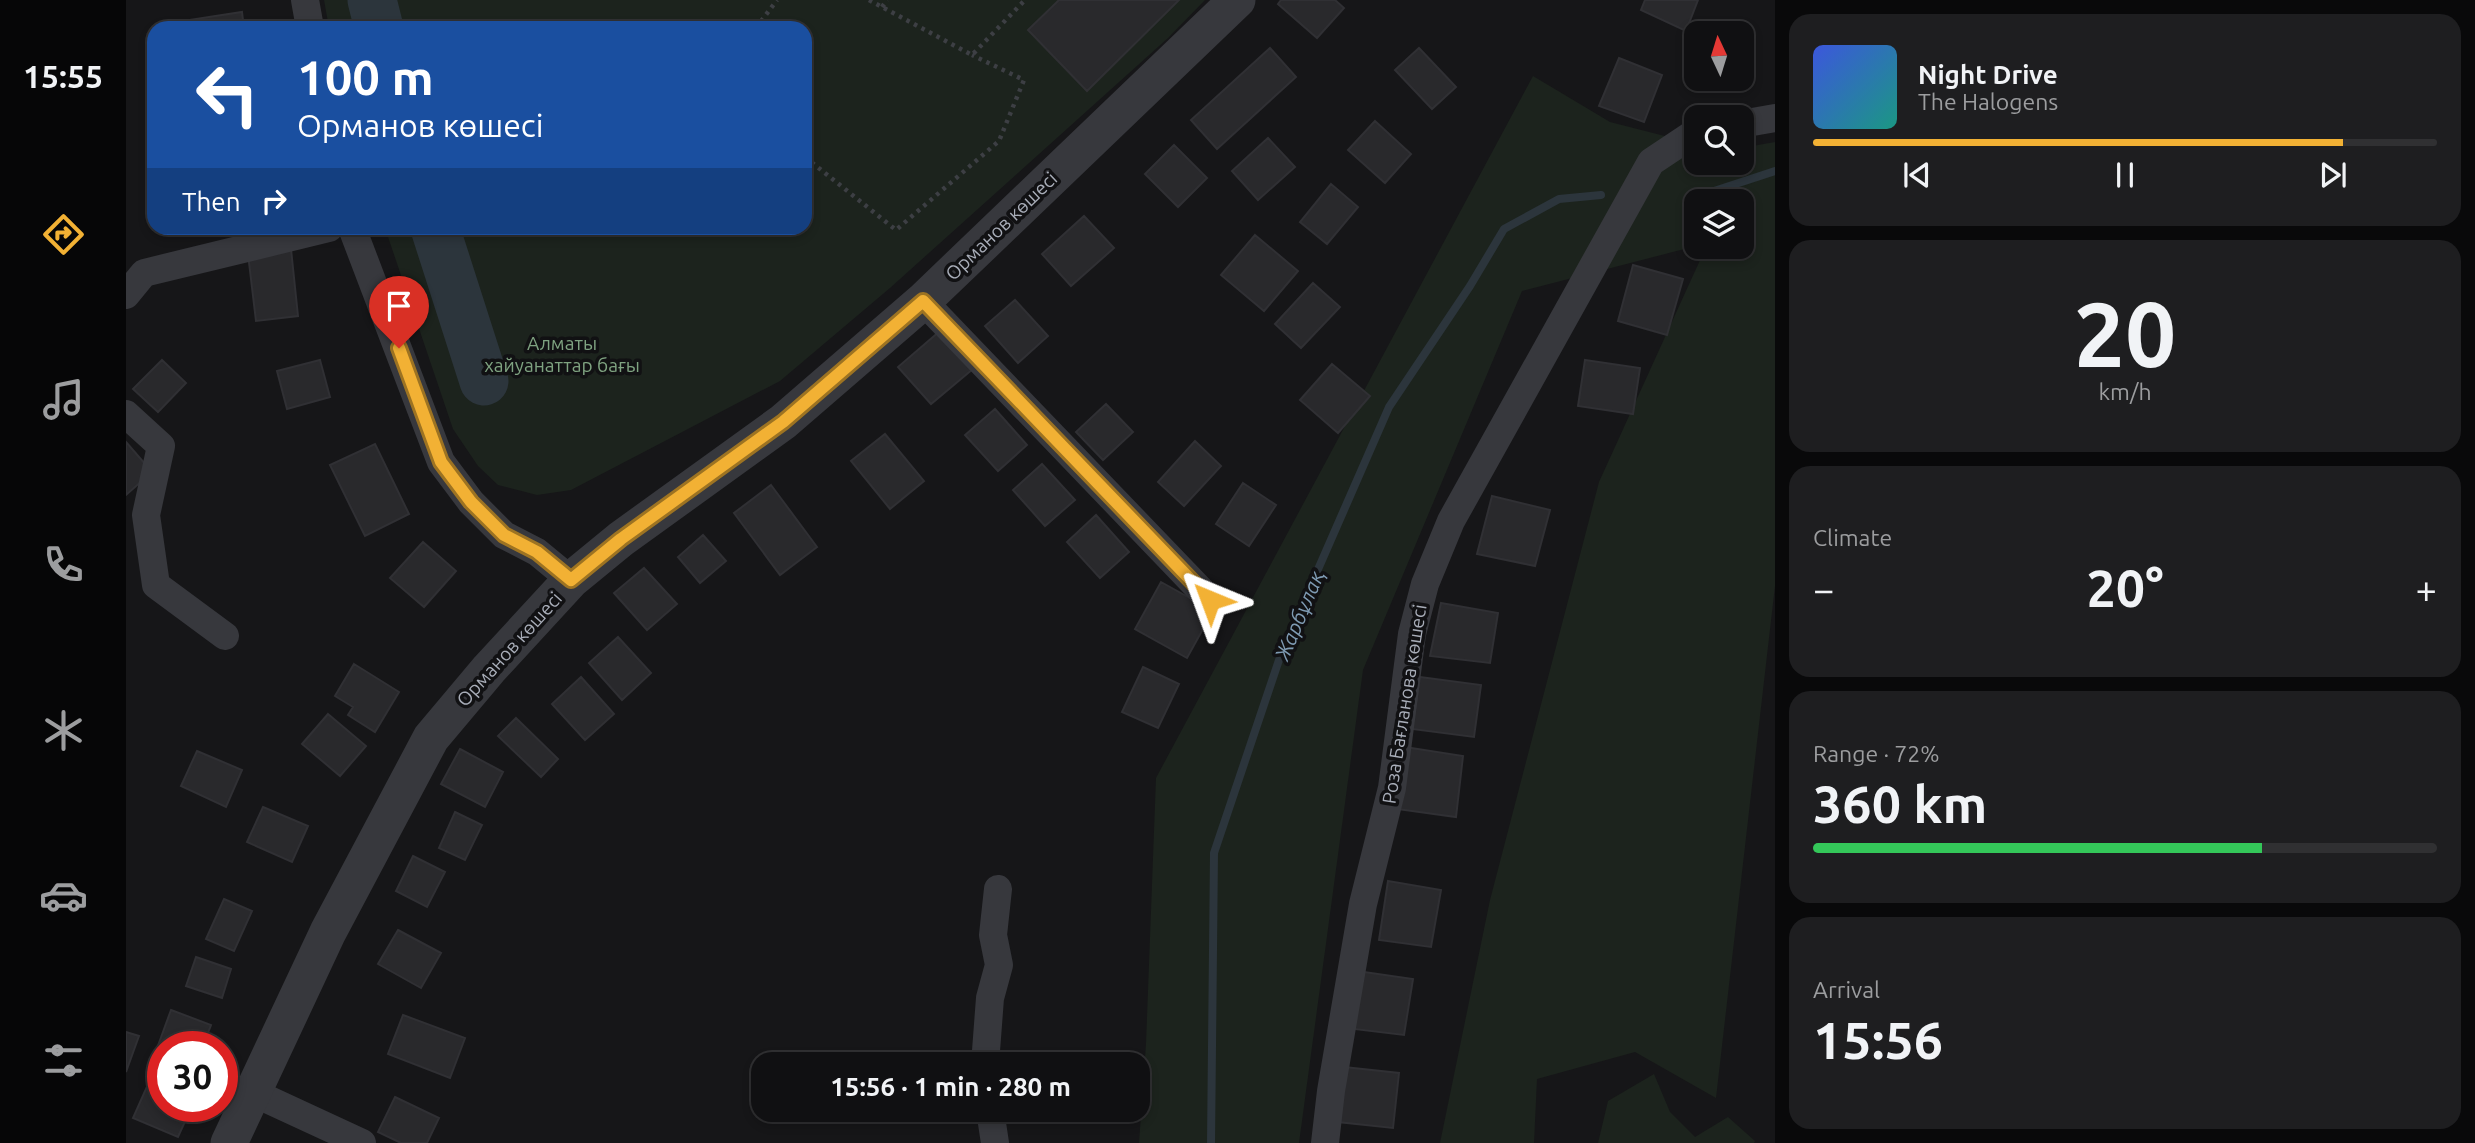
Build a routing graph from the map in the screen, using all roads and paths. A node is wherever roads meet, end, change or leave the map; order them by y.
1 (305, 0) edge
2 (777, 0) edge
3 (869, 0) edge
4 (887, 0) edge
5 (1025, 0) edge
6 (1237, 0) edge
7 (882, 7) junction
8 (309, 21) edge
9 (761, 21) edge
10 (972, 55) junction
11 (1775, 118) edge
12 (1754, 122) edge
13 (1684, 140) edge
14 (812, 163) edge
15 (300, 235) edge
16 (355, 235) edge
17 (126, 295) edge
18 (923, 301) junction
19 (126, 414) edge
20 (571, 580) junction
21 (1210, 600) dead end
22 (225, 636) dead end
23 (998, 889) dead end
24 (986, 1052) edge
25 (254, 1093) junction
26 (992, 1122) edge
27 (229, 1143) edge
28 (362, 1143) edge
29 (995, 1143) edge
30 (1325, 1143) edge

1 - 8 street
2 - 9 path
3 - 7 path
4 - 7 path
5 - 10 path
6 - 18 street, Орманов көшесі
7 - 10 path
10 - 14 path
11 - 12 street
13 - 30 street, Роза Бағланова көшесі
15 - 17 street
16 - 20 street
18 - 20 street, Орманов көшесі
18 - 21 street
19 - 22 street
20 - 25 street, Орманов көшесі
23 - 24 street
25 - 27 street, Орманов көшесі
25 - 28 street
26 - 29 street

